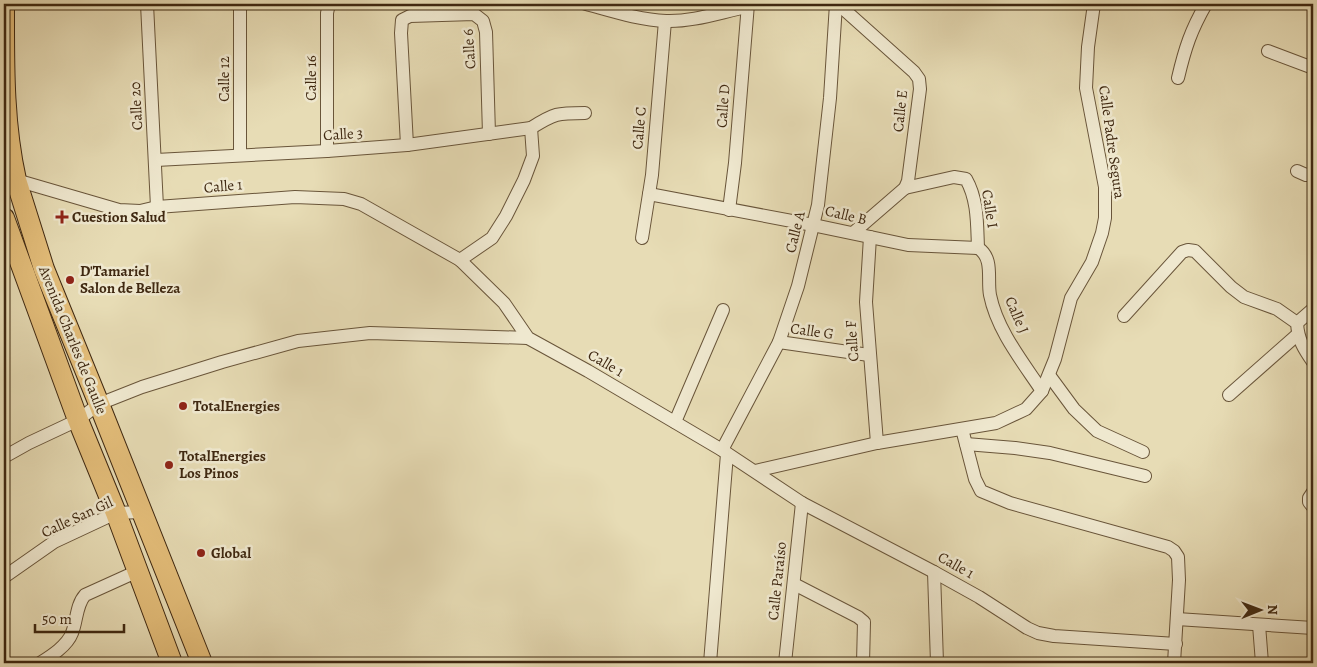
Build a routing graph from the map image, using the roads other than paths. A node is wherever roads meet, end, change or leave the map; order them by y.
1 (4, 4) edge
2 (147, 4) edge
3 (240, 4) edge
4 (329, 4) edge
5 (586, 4) edge
6 (837, 4) edge
7 (1094, 4) edge
8 (1206, 4) edge
9 (747, 5) edge
10 (665, 21) junction
11 (1268, 51) dead end
12 (1313, 68) edge
13 (1178, 78) dead end
14 (585, 113) dead end
15 (531, 128) junction
16 (489, 134) junction
17 (407, 145) junction
18 (327, 152) junction
19 (240, 155) junction
20 (156, 160) junction
21 (1297, 172) dead end
22 (1313, 174) edge
23 (10, 185) edge
24 (905, 188) junction
25 (649, 194) junction
26 (158, 207) junction
27 (729, 210) junction
28 (4, 218) edge
29 (813, 225) junction
30 (853, 233) junction
31 (870, 237) junction
32 (642, 238) dead end
33 (978, 248) junction
34 (460, 260) junction
35 (1313, 309) edge
36 (723, 310) dead end
37 (1124, 316) dead end
38 (1297, 329) junction
39 (528, 338) junction
40 (779, 342) junction
41 (869, 355) junction
42 (1313, 362) edge
43 (1049, 375) junction
44 (1042, 391) junction
45 (1229, 396) dead end
46 (99, 404) junction
47 (78, 420) junction
48 (675, 422) junction
49 (962, 429) junction
50 (877, 442) junction
51 (966, 444) junction
52 (724, 452) junction
53 (1143, 452) dead end
54 (4, 457) edge
55 (755, 471) junction
56 (1146, 476) dead end
57 (1313, 492) edge
58 (802, 503) junction
59 (1313, 507) edge
60 (141, 512) junction
61 (116, 513) junction
62 (138, 571) junction
63 (934, 572) junction
64 (4, 577) edge
65 (794, 584) junction
66 (1177, 619) junction
67 (1259, 624) junction
68 (1313, 628) edge
69 (1176, 644) junction
70 (45, 662) edge
71 (172, 663) edge
72 (202, 663) edge
73 (710, 663) edge
74 (785, 663) edge
75 (863, 663) edge
76 (937, 663) edge
77 (1174, 663) edge
78 (1262, 663) edge

1 - 23 main road, Avenida Charles de Gaulle
2 - 20 street, Calle 20
3 - 19 street, Calle 12
4 - 18 street, Calle 16
5 - 10 street
6 - 24 street, Calle E
6 - 29 street, Calle A
7 - 43 street, Calle Padre Segura
8 - 13 street
9 - 10 street
9 - 27 street, Calle D
10 - 25 street, Calle C
11 - 12 street
14 - 15 street
15 - 16 street, Calle 3
15 - 34 street
16 - 17 street, Calle 3
16 - 17 street, Calle 6
17 - 18 street, Calle 3
18 - 19 street, Calle 3
19 - 20 street, Calle 3
20 - 26 street, Calle 20
21 - 22 street
23 - 26 street, Calle 1
23 - 46 main road, Avenida Charles de Gaulle
24 - 30 street
24 - 33 street, Calle I
25 - 27 street, Calle B
25 - 32 street, Calle C
26 - 34 street, Calle 1
27 - 29 street, Calle B
28 - 47 main road, Avenida Charles de Gaulle
29 - 30 street, Calle B
29 - 40 street, Calle A
30 - 31 street, Calle B
31 - 33 street, Calle B
31 - 41 street, Calle F
33 - 44 street, Calle J
34 - 39 street, Calle 1
35 - 38 street
36 - 48 street
37 - 38 street
38 - 42 street
38 - 45 street
39 - 46 street
39 - 48 street, Calle 1
40 - 41 street, Calle G
40 - 52 street, Calle A
41 - 50 street, Calle F
43 - 44 street, Calle Padre Segura
43 - 53 street
44 - 49 street, Calle Padre Segura
46 - 47 street
46 - 60 main road, Avenida Charles de Gaulle
47 - 54 street
47 - 61 main road, Avenida Charles de Gaulle
48 - 52 street, Calle 1
49 - 50 street, Calle Padre Segura
49 - 51 street
50 - 55 street, Calle Padre Segura
51 - 56 street
51 - 66 street
52 - 55 street, Calle 1
52 - 73 street
55 - 58 street, Calle 1
57 - 59 street
58 - 63 street, Calle 1
58 - 65 street, Calle Paraíso
60 - 61 street, Calle San Gil
60 - 72 main road, Avenida Charles de Gaulle
61 - 62 main road, Avenida Charles de Gaulle
61 - 64 street, Calle San Gil
62 - 70 street
62 - 71 main road, Avenida Charles de Gaulle
63 - 69 street, Calle 1
63 - 76 street
65 - 74 street, Calle Paraíso
65 - 75 street
66 - 67 street
66 - 69 street
67 - 68 street
67 - 78 street
69 - 77 street

